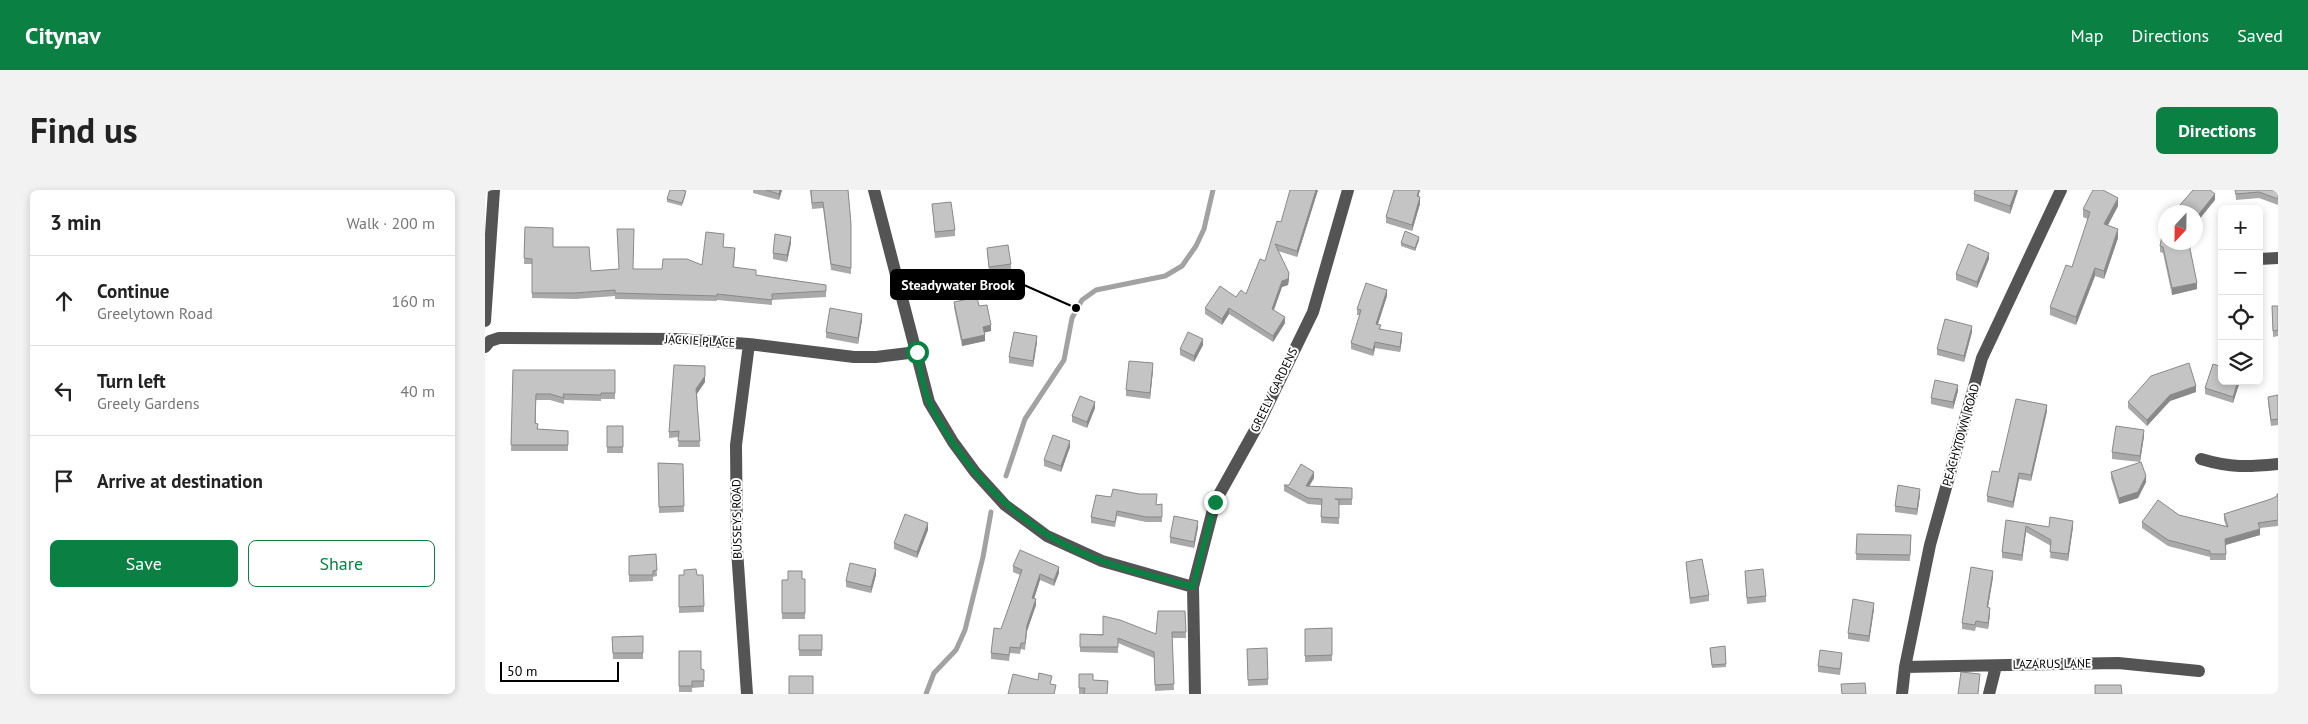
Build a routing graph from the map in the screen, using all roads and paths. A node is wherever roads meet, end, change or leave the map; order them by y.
1 (494, 190) edge
2 (875, 190) edge
3 (1348, 190) edge
4 (2061, 190) edge
5 (2278, 258) edge
6 (2263, 259) edge
7 (485, 321) edge
8 (485, 325) edge
9 (487, 344) edge
10 (749, 344) junction
11 (917, 352) junction
12 (2201, 459) dead end
13 (2278, 464) edge
14 (1193, 587) junction
15 (1995, 666) junction
16 (1905, 667) junction
17 (2199, 671) dead end
18 (747, 694) edge
19 (1195, 694) edge
20 (1902, 694) edge
21 (1989, 694) edge

1 - 7 street
2 - 11 street
3 - 14 street, GREELY GARDENS
4 - 16 street, PEACHYTOWN ROAD
5 - 6 street
8 - 9 street
9 - 10 street, JACKIE PLACE
10 - 11 street, JACKIE PLACE
10 - 18 street, BUSSEYS ROAD
11 - 14 street
12 - 13 street
14 - 19 street, GREELY GARDENS
15 - 16 street, LAZARUS LANE
15 - 17 street, LAZARUS LANE
15 - 21 street
16 - 20 street, PEACHYTOWN ROAD

